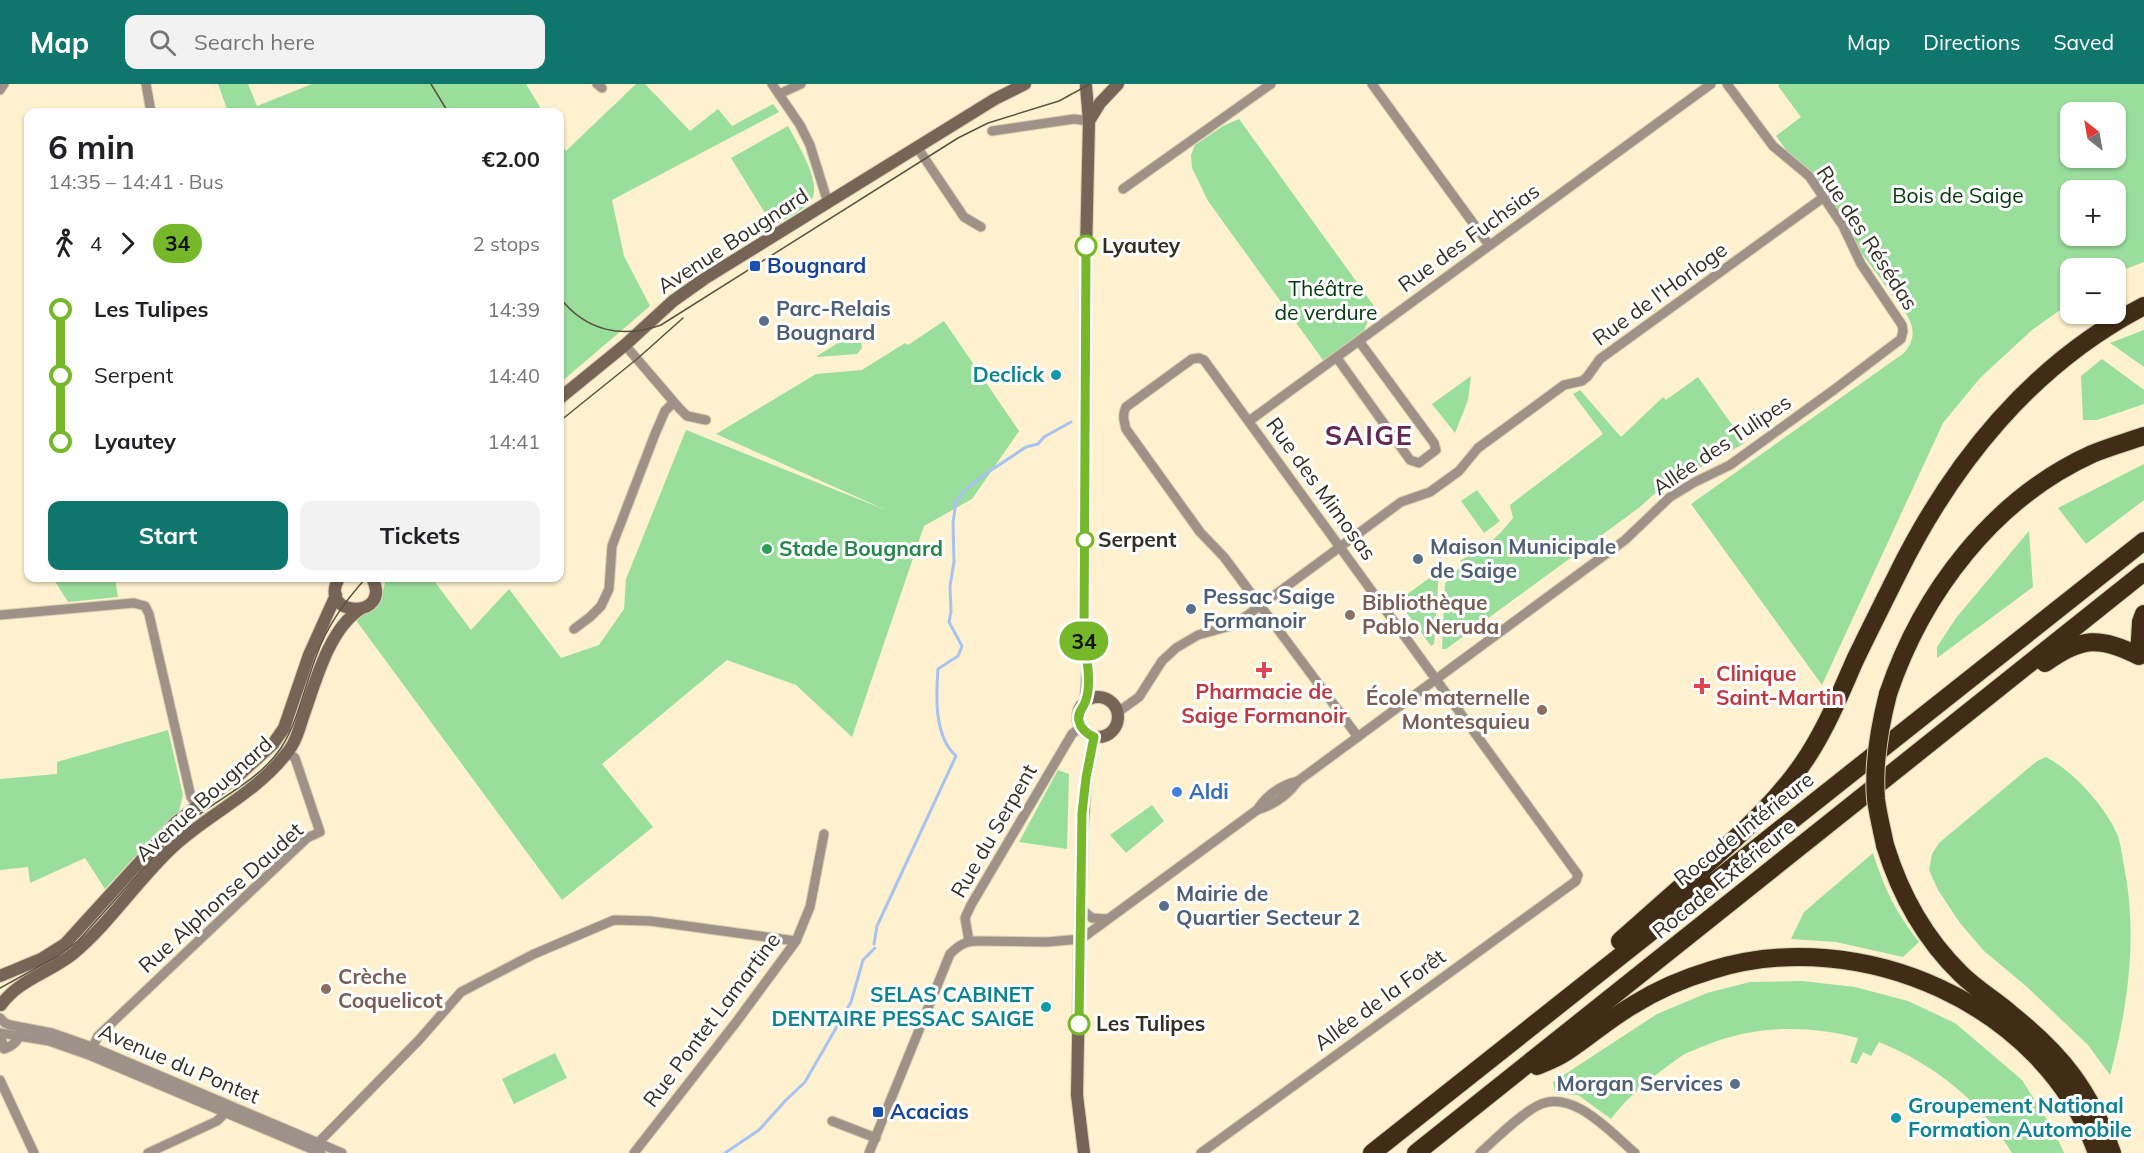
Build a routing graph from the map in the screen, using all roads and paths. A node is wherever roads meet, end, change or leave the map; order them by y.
1 (4, 84) edge
2 (146, 84) edge
3 (772, 84) edge
4 (801, 84) edge
5 (1025, 84) edge
6 (1271, 84) edge
7 (1372, 84) edge
8 (1711, 84) edge
9 (1727, 84) edge
10 (1085, 85) edge
11 (1115, 86) edge
12 (0, 90) edge
13 (779, 94) junction
14 (150, 108) edge
15 (1089, 121) junction
16 (992, 131) dead end
17 (917, 147) junction
18 (1123, 189) dead end
19 (1824, 197) junction
20 (828, 203) junction
21 (981, 227) dead end
22 (1489, 245) junction
23 (2144, 306) edge
24 (1903, 331) joint
25 (1359, 341) junction
26 (626, 345) junction
27 (1337, 358) junction
28 (564, 395) edge
29 (673, 403) junction
30 (706, 420) dead end
31 (1249, 421) junction
32 (2144, 436) edge
33 (2144, 541) edge
34 (1341, 547) junction
35 (2144, 572) edge
36 (374, 582) edge
37 (336, 584) edge
38 (1260, 606) junction
39 (359, 610) junction
40 (2144, 614) edge
41 (0, 615) edge
42 (574, 629) dead end
43 (1088, 669) junction
44 (1436, 679) junction
45 (1104, 698) junction
46 (1086, 701) junction
47 (1118, 712) junction
48 (1081, 727) junction
49 (1094, 737) junction
50 (1358, 737) junction
51 (1930, 742) junction
52 (288, 753) junction
53 (197, 805) junction
54 (824, 834) dead end
55 (1578, 875) joint
56 (1081, 909) junction
57 (1109, 918) junction
58 (1080, 939) junction
59 (796, 941) junction
60 (969, 941) junction
61 (0, 976) edge
62 (1589, 980) junction
63 (0, 995) edge
64 (0, 1006) edge
65 (0, 1018) edge
66 (21, 1031) junction
67 (0, 1033) edge
68 (2, 1051) edge
69 (91, 1051) junction
70 (1511, 1078) junction
71 (0, 1080) edge
72 (3, 1095) edge
73 (226, 1108) junction
74 (832, 1121) dead end
75 (876, 1138) junction
76 (317, 1148) edge
77 (34, 1153) edge
78 (148, 1153) edge
79 (342, 1153) edge
80 (634, 1153) edge
81 (869, 1153) edge
82 (1084, 1153) edge
83 (1201, 1153) edge
84 (1372, 1153) edge
85 (1416, 1153) edge
86 (1480, 1153) edge
87 (1635, 1153) edge
88 (2097, 1153) edge
89 (2112, 1153) edge

1 - 12 street
2 - 14 street
3 - 13 street, Avenue Bougnard
4 - 13 street
5 - 17 main road
6 - 18 street
7 - 22 street
8 - 22 street, Rue des Fuchsias
9 - 19 street, Rue des Résédas
10 - 11 main road
10 - 15 main road
11 - 15 main road
13 - 20 street, Avenue Bougnard
15 - 16 street
15 - 43 main road
17 - 20 main road
17 - 21 street
19 - 24 street, Rue des Résédas
19 - 34 street, Rue de l'Horloge
20 - 26 main road, Avenue Bougnard
22 - 25 street, Rue des Fuchsias
23 - 62 highway
24 - 44 street, Allée des Tulipes
25 - 27 street, Rue des Fuchsias
25 - 27 street
26 - 28 main road, Avenue Bougnard
26 - 29 street
27 - 31 street, Rue des Fuchsias
29 - 30 street
29 - 42 street
31 - 34 street, Rue des Mimosas
31 - 38 street, Rue des Mimosas
32 - 89 highway, bridge
33 - 62 highway, Rocade Intérieure
34 - 38 street, Rue de l'Horloge
34 - 44 street, Rue des Mimosas
35 - 51 highway, Rocade Extérieure
36 - 39 main road, Avenue Bougnard
37 - 39 main road, Avenue Bougnard
37 - 53 main road, Avenue Bougnard
38 - 47 street, Rue de l'Horloge
38 - 50 street
39 - 52 main road, Avenue Bougnard
40 - 51 highway
41 - 53 street
43 - 45 main road
43 - 46 main road
44 - 50 street, Allée des Tulipes
44 - 55 street, Rue des Mimosas
45 - 46 main road
45 - 47 main road
46 - 48 main road
47 - 49 main road
48 - 49 main road
48 - 60 street, Rue du Serpent
49 - 56 main road
50 - 57 street, Allée des Tulipes
51 - 70 highway, Rocade Extérieure
52 - 64 main road, Avenue Bougnard
52 - 69 street, Rue Alphonse Daudet
53 - 61 main road, Avenue Bougnard
54 - 59 street, Rue Pontet Lamartine
55 - 83 street, Allée de la Forêt
56 - 57 street
56 - 58 main road
57 - 58 street, Allée des Tulipes
58 - 60 street
58 - 82 main road
59 - 76 street
59 - 80 street, Rue Pontet Lamartine
60 - 75 street
62 - 84 highway, Rocade Intérieure
63 - 64 main road
64 - 65 street, Avenue du Pontet
65 - 66 street, Avenue du Pontet
66 - 67 street, Avenue du Pontet
66 - 68 street
66 - 69 street, Avenue du Pontet
67 - 68 street
69 - 73 street, Avenue du Pontet
70 - 85 highway, Rocade Extérieure
70 - 88 highway
71 - 72 street
72 - 77 street
73 - 76 street, Avenue du Pontet
73 - 78 street
74 - 75 street
75 - 81 street
76 - 79 street, Avenue du Pontet
86 - 87 street

